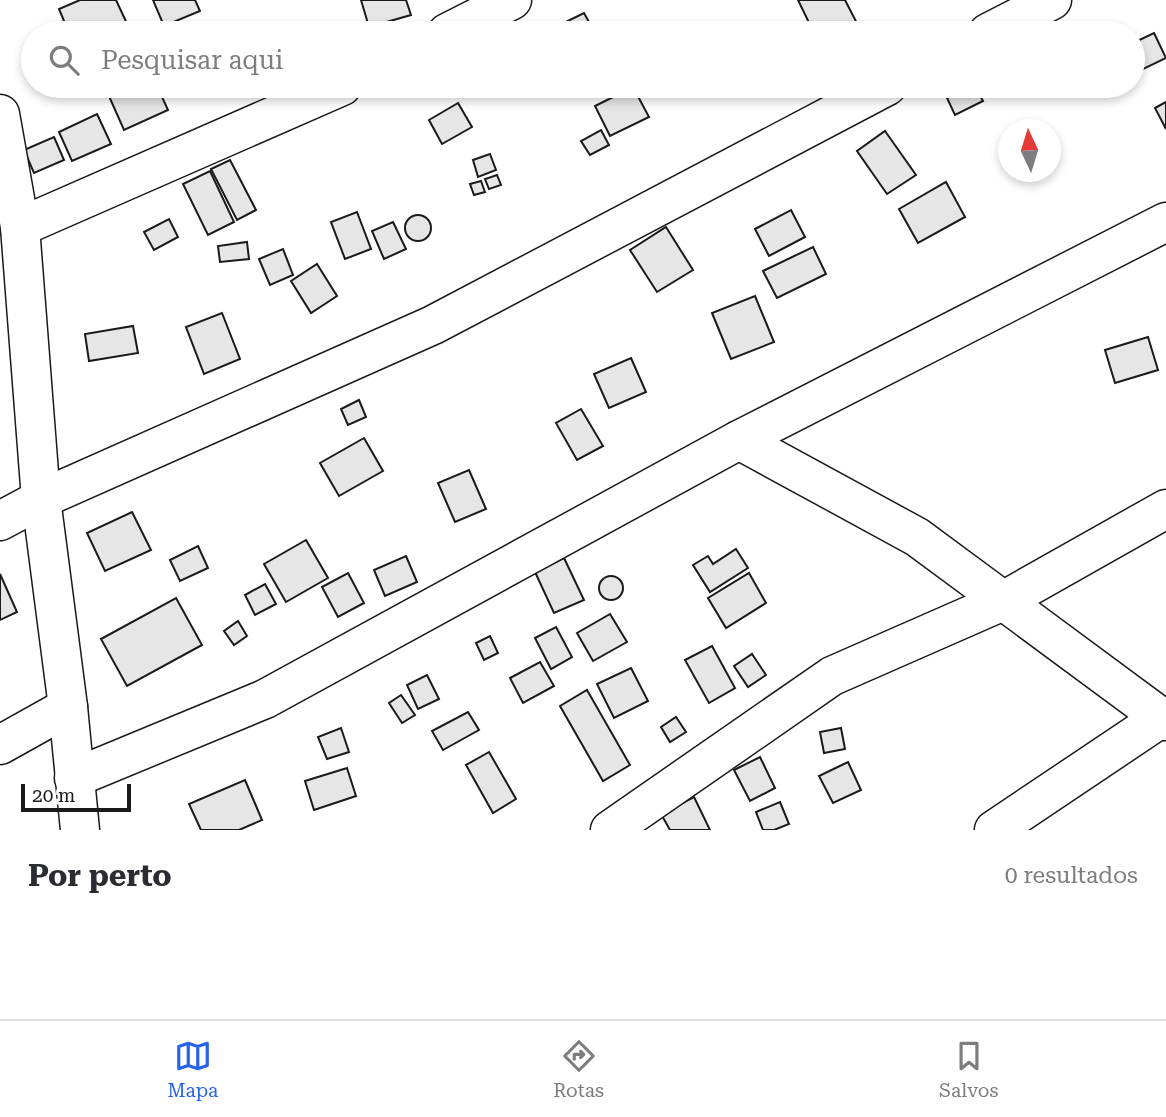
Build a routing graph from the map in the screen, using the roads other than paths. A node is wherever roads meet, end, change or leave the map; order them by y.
1 (512, 0) edge
2 (1052, 0) edge
3 (471, 21) edge
4 (1011, 21) edge
5 (315, 98) edge
6 (864, 98) edge
7 (0, 114) edge
8 (1166, 222) edge
9 (19, 227) junction
10 (13, 296) edge
11 (739, 440) junction
12 (41, 499) junction
13 (1166, 509) edge
14 (0, 522) edge
15 (1003, 601) junction
16 (68, 707) junction
17 (1164, 719) edge
18 (0, 745) edge
19 (74, 778) junction
20 (80, 830) edge
21 (610, 830) edge
22 (994, 830) edge

1 - 3 street
2 - 4 street
5 - 9 street
6 - 12 street
7 - 9 street
8 - 11 street
9 - 10 street
10 - 12 street
11 - 15 street
11 - 19 street
12 - 14 street
12 - 16 street
13 - 15 street
15 - 17 street
15 - 21 street
16 - 18 street
16 - 19 street
17 - 22 street
19 - 20 street

